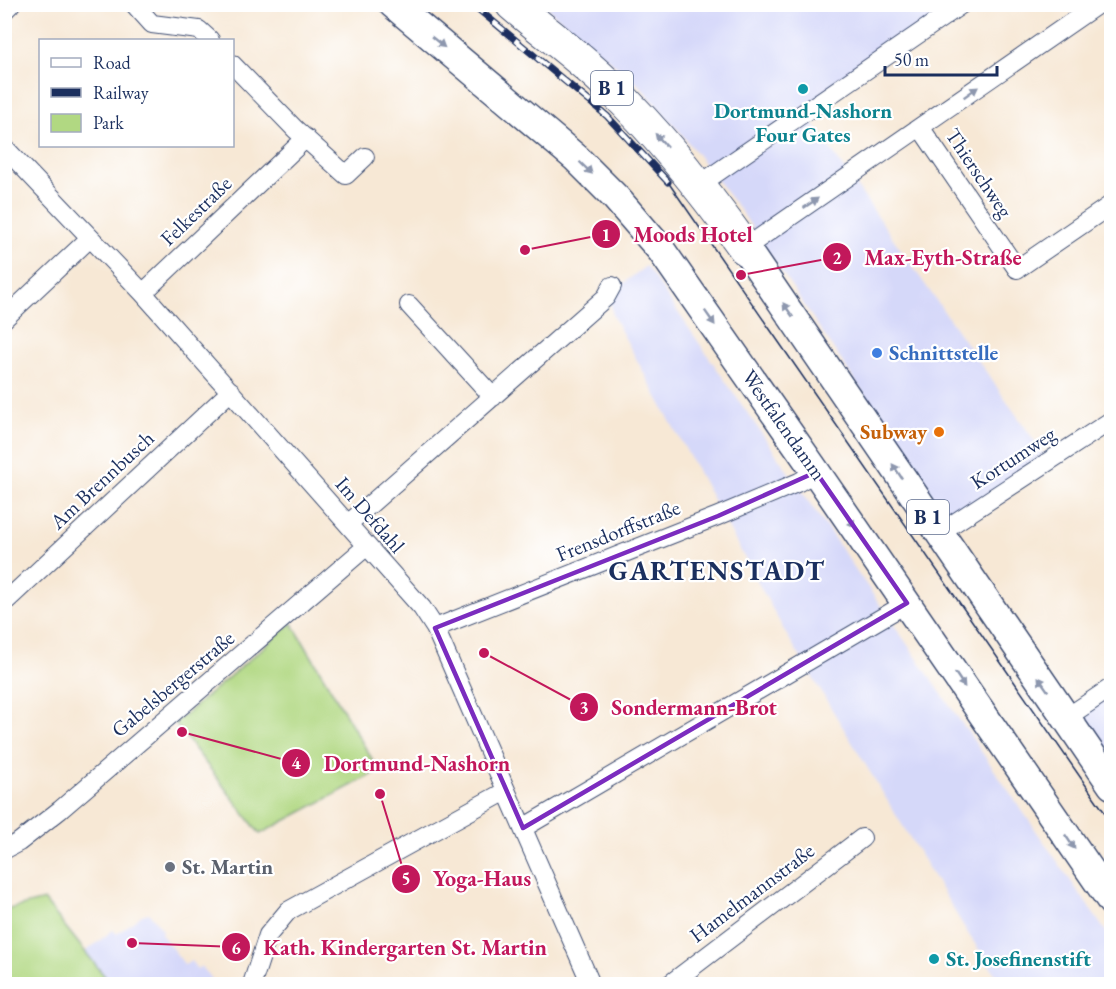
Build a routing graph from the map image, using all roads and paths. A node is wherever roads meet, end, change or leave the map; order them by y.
1 (11, 4) edge
2 (134, 4) edge
3 (393, 4) edge
4 (512, 4) edge
5 (962, 4) edge
6 (1098, 4) edge
7 (4, 10) edge
8 (209, 39) edge
9 (234, 66) edge
10 (920, 127) junction
11 (306, 138) junction
12 (4, 147) edge
13 (365, 157) dead end
14 (699, 185) junction
15 (1112, 204) edge
16 (90, 238) junction
17 (745, 248) junction
18 (612, 286) dead end
19 (143, 293) junction
20 (409, 305) dead end
21 (4, 319) edge
22 (231, 391) junction
23 (493, 397) junction
24 (1112, 420) edge
25 (816, 471) junction
26 (348, 524) junction
27 (939, 534) junction
28 (367, 546) junction
29 (4, 603) edge
30 (907, 603) junction
31 (435, 628) junction
32 (1112, 687) edge
33 (1066, 718) junction
34 (1112, 784) edge
35 (506, 791) junction
36 (523, 828) junction
37 (862, 838) dead end
38 (4, 850) edge
39 (1112, 902) edge
40 (252, 984) edge
41 (591, 984) edge
42 (670, 984) edge

1 - 7 street
2 - 8 street
3 -> 25 main road, Westfalendamm
14 -> 4 highway, B 1
5 - 14 street
10 -> 6 street
9 - 11 street
10 - 15 street, Thierschweg
17 -> 10 street
11 - 13 street
11 - 19 street, Felkestraße
12 - 16 street, Im Defdahl
14 - 17 highway, B 1
16 - 19 street, Im Defdahl
16 - 21 street
27 -> 17 main road, B 1
18 - 23 street
19 - 22 street, Im Defdahl
20 - 23 street
22 - 26 street, Im Defdahl
22 - 29 street, Am Brennbusch
23 - 26 street
24 - 27 street, Kortumweg
25 -> 30 main road, Westfalendamm
25 - 31 street, Frensdorffstraße
26 - 28 street, Im Defdahl
33 -> 27 main road, B 1
28 - 31 street, Im Defdahl
28 - 38 street, Gabelsbergerstraße
30 - 36 street
30 -> 39 main road, Westfalendamm
31 - 35 street, Im Defdahl
32 - 33 street
33 - 34 main road, B 1
35 - 36 street, Im Defdahl
35 - 40 street
36 - 41 street, Im Defdahl
37 - 42 street, Hamelmannstraße

